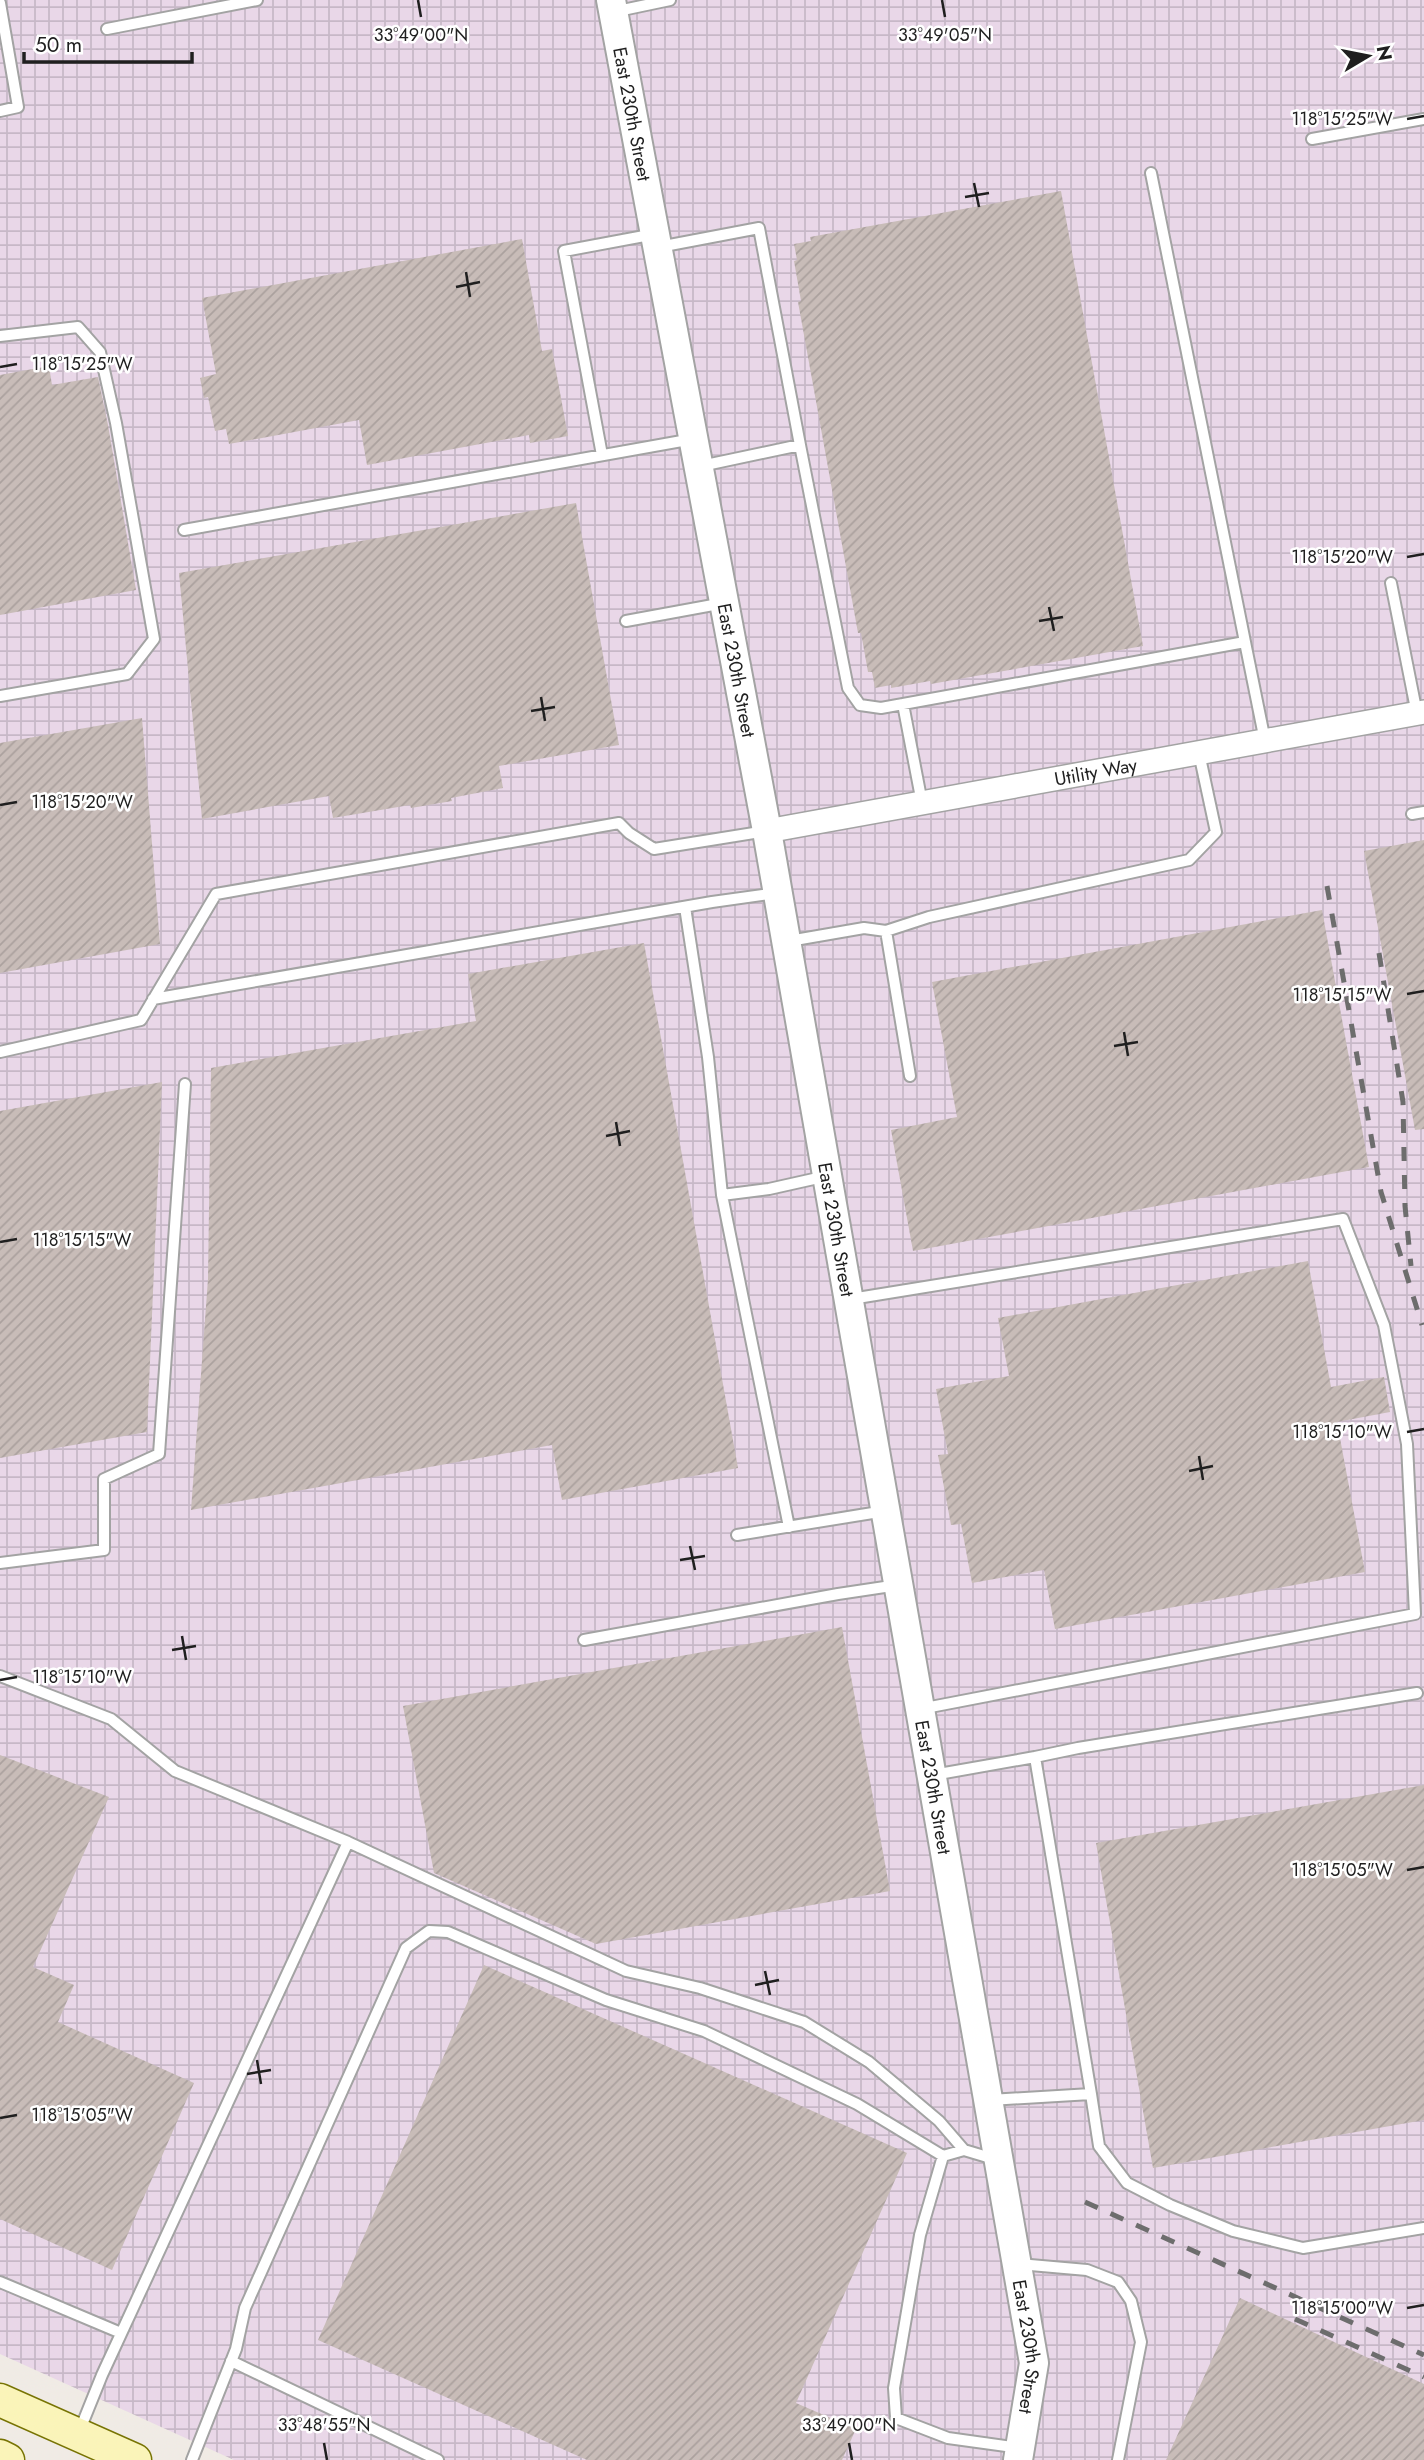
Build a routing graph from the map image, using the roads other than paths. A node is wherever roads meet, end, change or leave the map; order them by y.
1 (257, 0) edge
2 (670, 0) edge
3 (0, 3) edge
4 (612, 6) edge
5 (107, 29) dead end
6 (0, 111) edge
7 (1424, 119) edge
8 (1312, 139) dead end
9 (1151, 173) dead end
10 (656, 241) junction
11 (0, 336) edge
12 (693, 439) junction
13 (800, 445) junction
14 (602, 455) junction
15 (698, 466) junction
16 (184, 530) dead end
17 (1391, 583) dead end
18 (724, 603) junction
19 (626, 621) dead end
20 (1245, 642) junction
21 (0, 696) edge
22 (903, 704) junction
23 (1421, 713) edge
24 (1265, 741) junction
25 (1199, 753) junction
26 (922, 803) junction
27 (1424, 812) edge
28 (1412, 814) dead end
29 (766, 831) junction
30 (777, 893) junction
31 (685, 907) junction
32 (886, 931) junction
33 (786, 941) junction
34 (153, 999) junction
35 (0, 1052) edge
36 (910, 1076) dead end
37 (185, 1084) dead end
38 (827, 1176) junction
39 (722, 1195) junction
40 (848, 1300) junction
41 (885, 1511) junction
42 (789, 1527) junction
43 (737, 1535) dead end
44 (0, 1563) edge
45 (898, 1585) junction
46 (584, 1640) dead end
47 (0, 1675) edge
48 (1417, 1693) dead end
49 (919, 1710) junction
50 (1035, 1757) junction
51 (931, 1775) junction
52 (348, 1842) junction
53 (1091, 2094) junction
54 (988, 2100) junction
55 (964, 2150) junction
56 (943, 2156) junction
57 (998, 2160) junction
58 (1424, 2228) edge
59 (1016, 2264) junction
60 (0, 2282) edge
61 (121, 2333) junction
62 (231, 2361) junction
63 (0, 2400) edge
64 (78, 2435) junction
65 (1019, 2454) edge
66 (0, 2456) edge
67 (8, 2460) edge
68 (135, 2460) edge
69 (192, 2460) edge
70 (438, 2460) edge
71 (1118, 2460) edge

1 - 5 lane
2 - 4 lane
3 - 6 lane
4 - 10 street, East 230th Street
7 - 8 lane
9 - 20 lane
10 - 12 street, East 230th Street
10 - 13 lane
10 - 14 lane
11 - 21 lane
12 - 14 lane
12 - 15 street, East 230th Street
13 - 15 lane
13 - 22 lane
14 - 16 lane
15 - 18 street, East 230th Street
17 - 23 lane
18 - 19 lane
18 - 29 street, East 230th Street
20 - 22 lane
20 - 24 lane
22 - 26 lane
23 - 24 street, Utility Way
24 - 25 street, Utility Way
25 - 26 street, Utility Way
25 - 32 lane
26 - 29 street, Utility Way
27 - 28 lane
29 - 30 street, East 230th Street
29 - 34 lane
30 - 31 lane
30 - 33 street, East 230th Street
31 - 34 lane
31 - 39 lane
32 - 33 lane
32 - 36 lane
33 - 38 street, East 230th Street
34 - 35 lane
37 - 44 lane
38 - 39 lane
38 - 40 street, East 230th Street
39 - 42 lane
40 - 41 street, East 230th Street
40 - 49 lane
41 - 42 lane
41 - 45 street, East 230th Street
42 - 43 lane
45 - 46 lane
45 - 49 street, East 230th Street
47 - 52 lane
48 - 50 lane
49 - 51 street, East 230th Street
50 - 51 lane
50 - 53 lane
51 - 54 street, East 230th Street
52 - 55 lane
52 - 61 lane
53 - 54 lane
53 - 58 lane
54 - 57 street, East 230th Street
55 - 56 lane
55 - 57 lane
56 - 62 lane
56 - 65 lane
57 - 59 street, East 230th Street
59 - 65 street, East 230th Street
59 - 71 lane
60 - 61 lane
61 - 64 lane
62 - 69 lane
62 - 70 lane
63 - 64 main road
64 - 68 main road
66 - 67 main road

